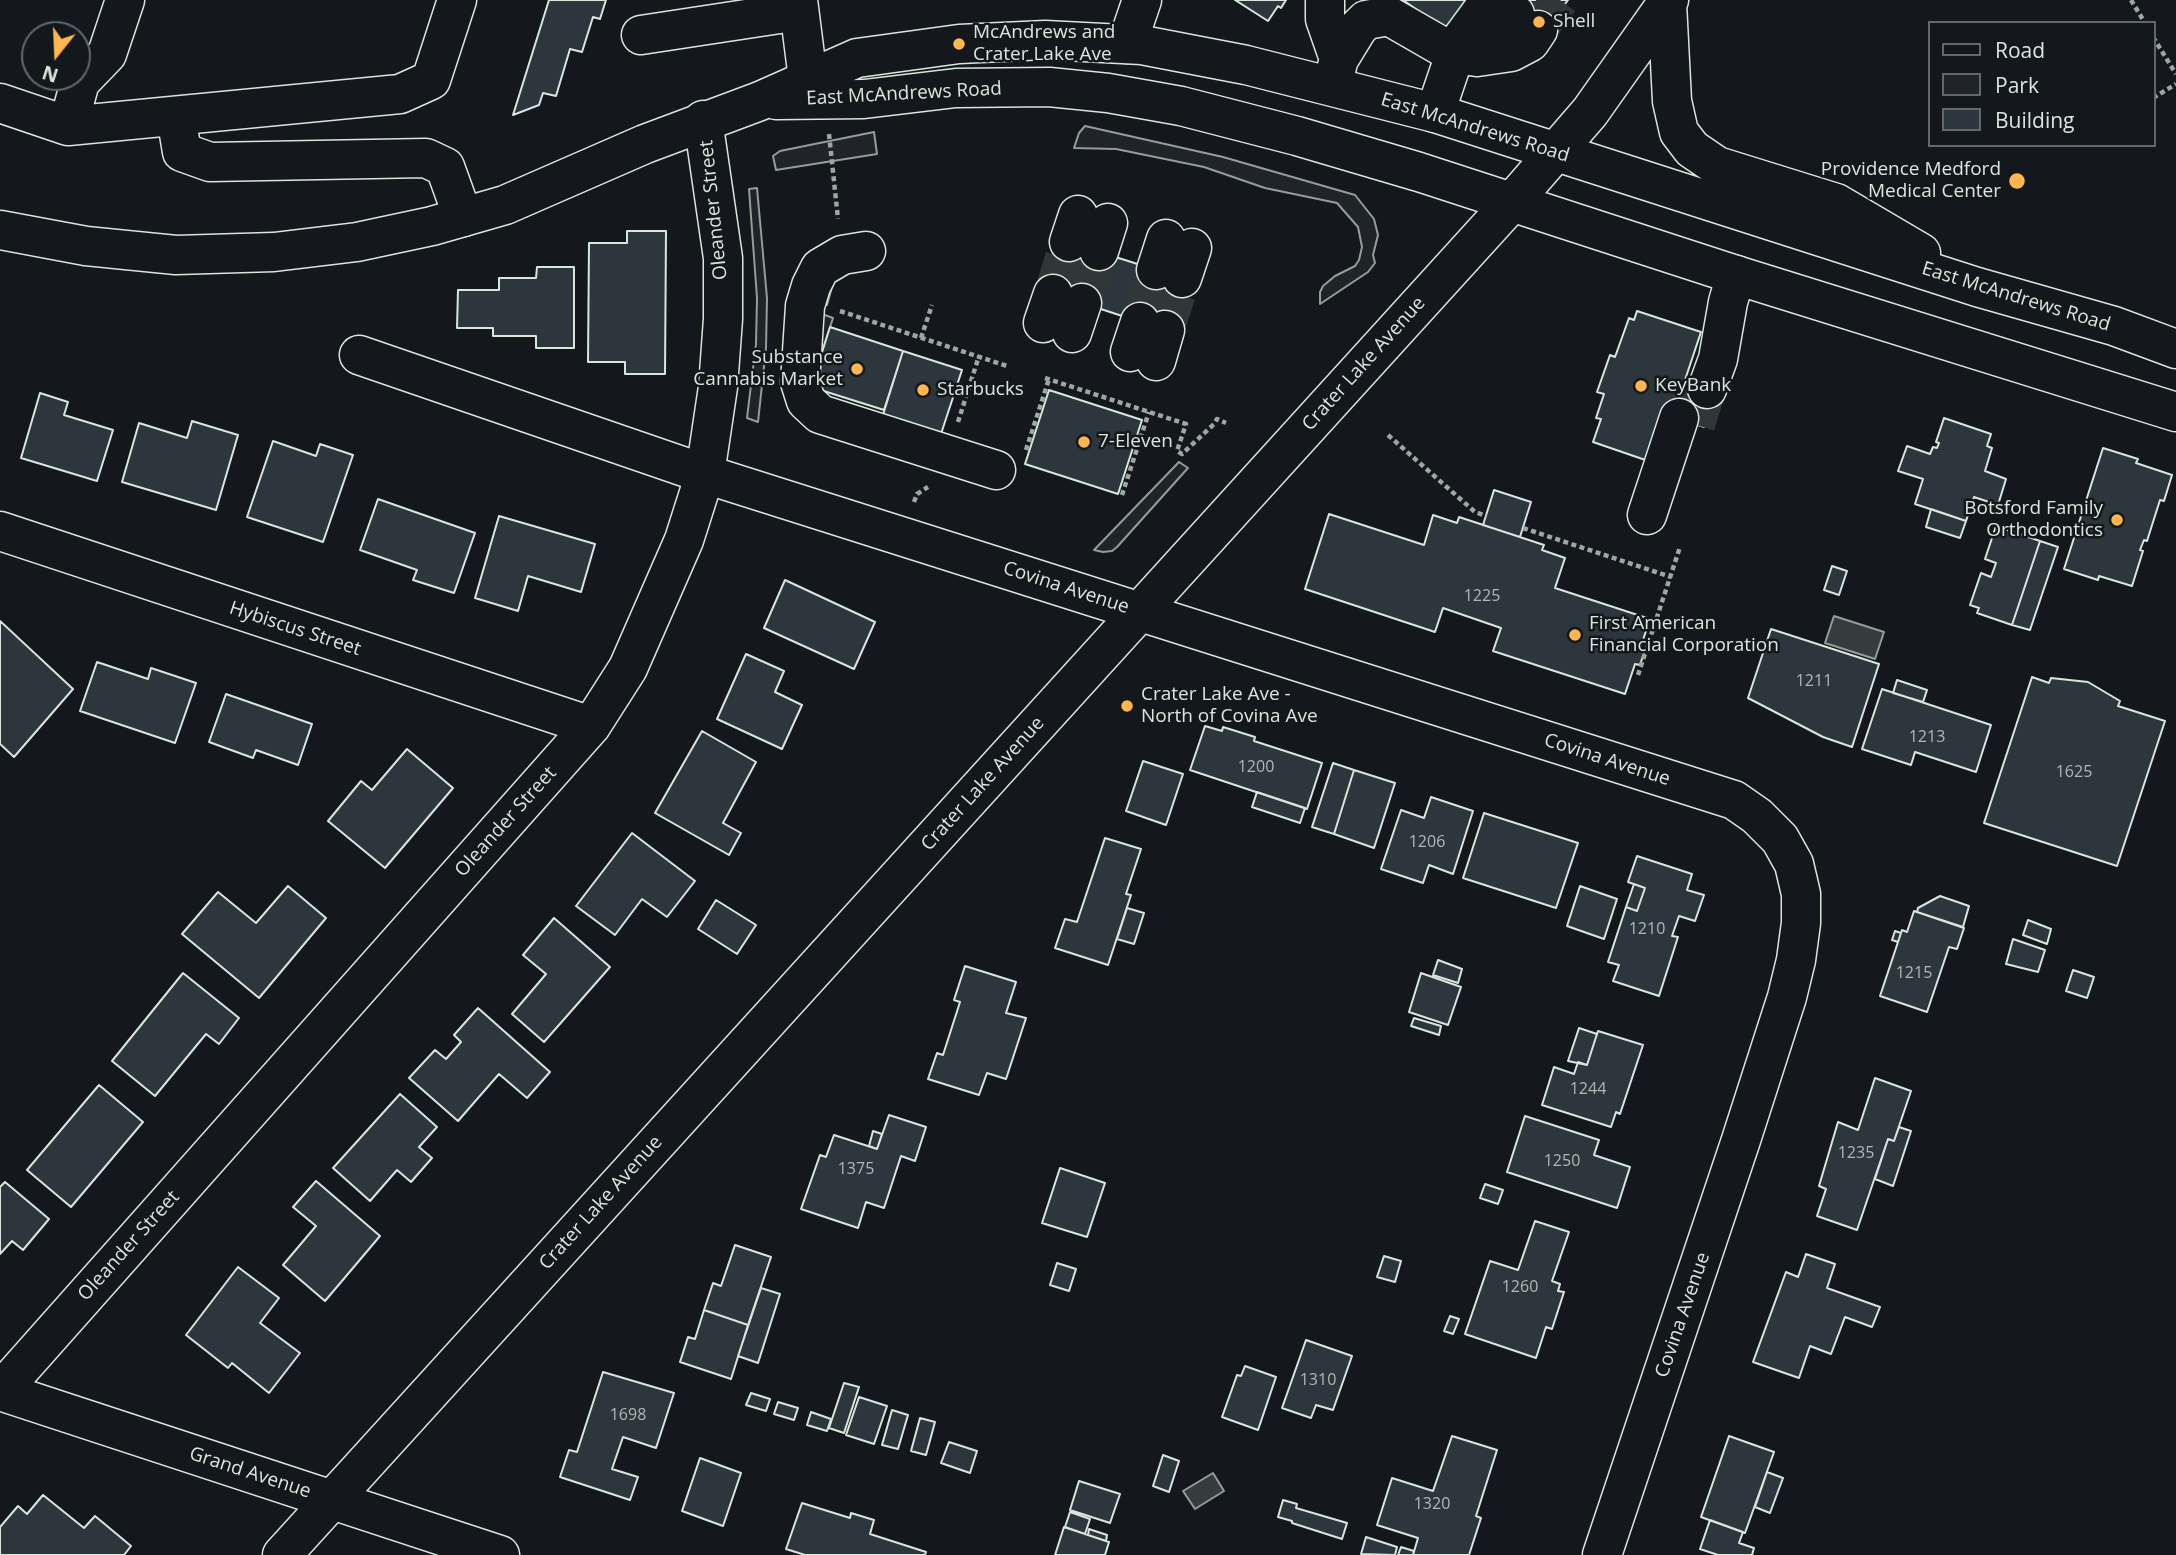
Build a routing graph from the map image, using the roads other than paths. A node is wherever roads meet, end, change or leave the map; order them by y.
1 (125, 0) edge
2 (457, 0) edge
3 (1142, 0) edge
4 (1325, 0) edge
5 (1666, 1) edge
6 (799, 5) edge
7 (1515, 15) edge
8 (641, 35) dead end
9 (1127, 44) junction
10 (1463, 54) junction
11 (1336, 72) junction
12 (808, 79) junction
13 (760, 101) junction
14 (0, 103) edge
15 (1434, 113) junction
16 (176, 116) junction
17 (703, 120) junction
18 (68, 125) junction
19 (1556, 152) junction
20 (1513, 201) junction
21 (463, 217) junction
22 (0, 230) edge
23 (866, 251) dead end
24 (1977, 287) junction
25 (1732, 289) junction
26 (2176, 349) edge
27 (359, 355) dead end
28 (1699, 386) tunnel mouth
29 (2176, 412) edge
30 (1687, 421) tunnel mouth
31 (1011, 461) road end
32 (705, 474) junction
33 (1664, 528) road end
34 (0, 531) edge
35 (1140, 611) junction
36 (591, 726) junction
37 (0, 1391) edge
38 (331, 1500) junction
39 (282, 1555) edge
40 (500, 1555) edge
41 (1602, 1555) edge

1 - 18 main road
2 - 16 main road
3 - 9 main road
4 - 11 main road
5 - 19 main road, Crater Lake Avenue
5 - 24 main road
6 - 8 main road
6 - 12 main road
7 - 10 main road
7 - 10 main road
9 - 11 main road, East McAndrews Road
9 - 12 main road, East McAndrews Road
10 - 11 main road
10 - 15 main road
11 - 15 main road, East McAndrews Road
12 - 13 main road, East McAndrews Road
13 - 17 main road, East McAndrews Road
13 - 20 main road, East McAndrews Road
14 - 18 main road
15 - 19 main road, East McAndrews Road
16 - 18 main road
16 - 21 main road
17 - 21 main road, East McAndrews Road
17 - 32 main road, Oleander Street
19 - 20 main road, Crater Lake Avenue
19 - 24 main road, East McAndrews Road
20 - 25 main road, East McAndrews Road
20 - 35 main road, Crater Lake Avenue
21 - 22 main road, East McAndrews Road
23 - 31 main road
24 - 26 main road, East McAndrews Road
25 - 28 main road
25 - 29 main road, East McAndrews Road
27 - 32 main road, Covina Avenue
30 - 33 main road
32 - 35 main road, Covina Avenue
32 - 36 main road, Oleander Street
34 - 36 main road, Hybiscus Street
35 - 38 main road, Crater Lake Avenue
35 - 41 main road, Covina Avenue
36 - 37 main road, Oleander Street
37 - 38 main road, Grand Avenue
38 - 39 main road, Crater Lake Avenue
38 - 40 main road, Grand Avenue

